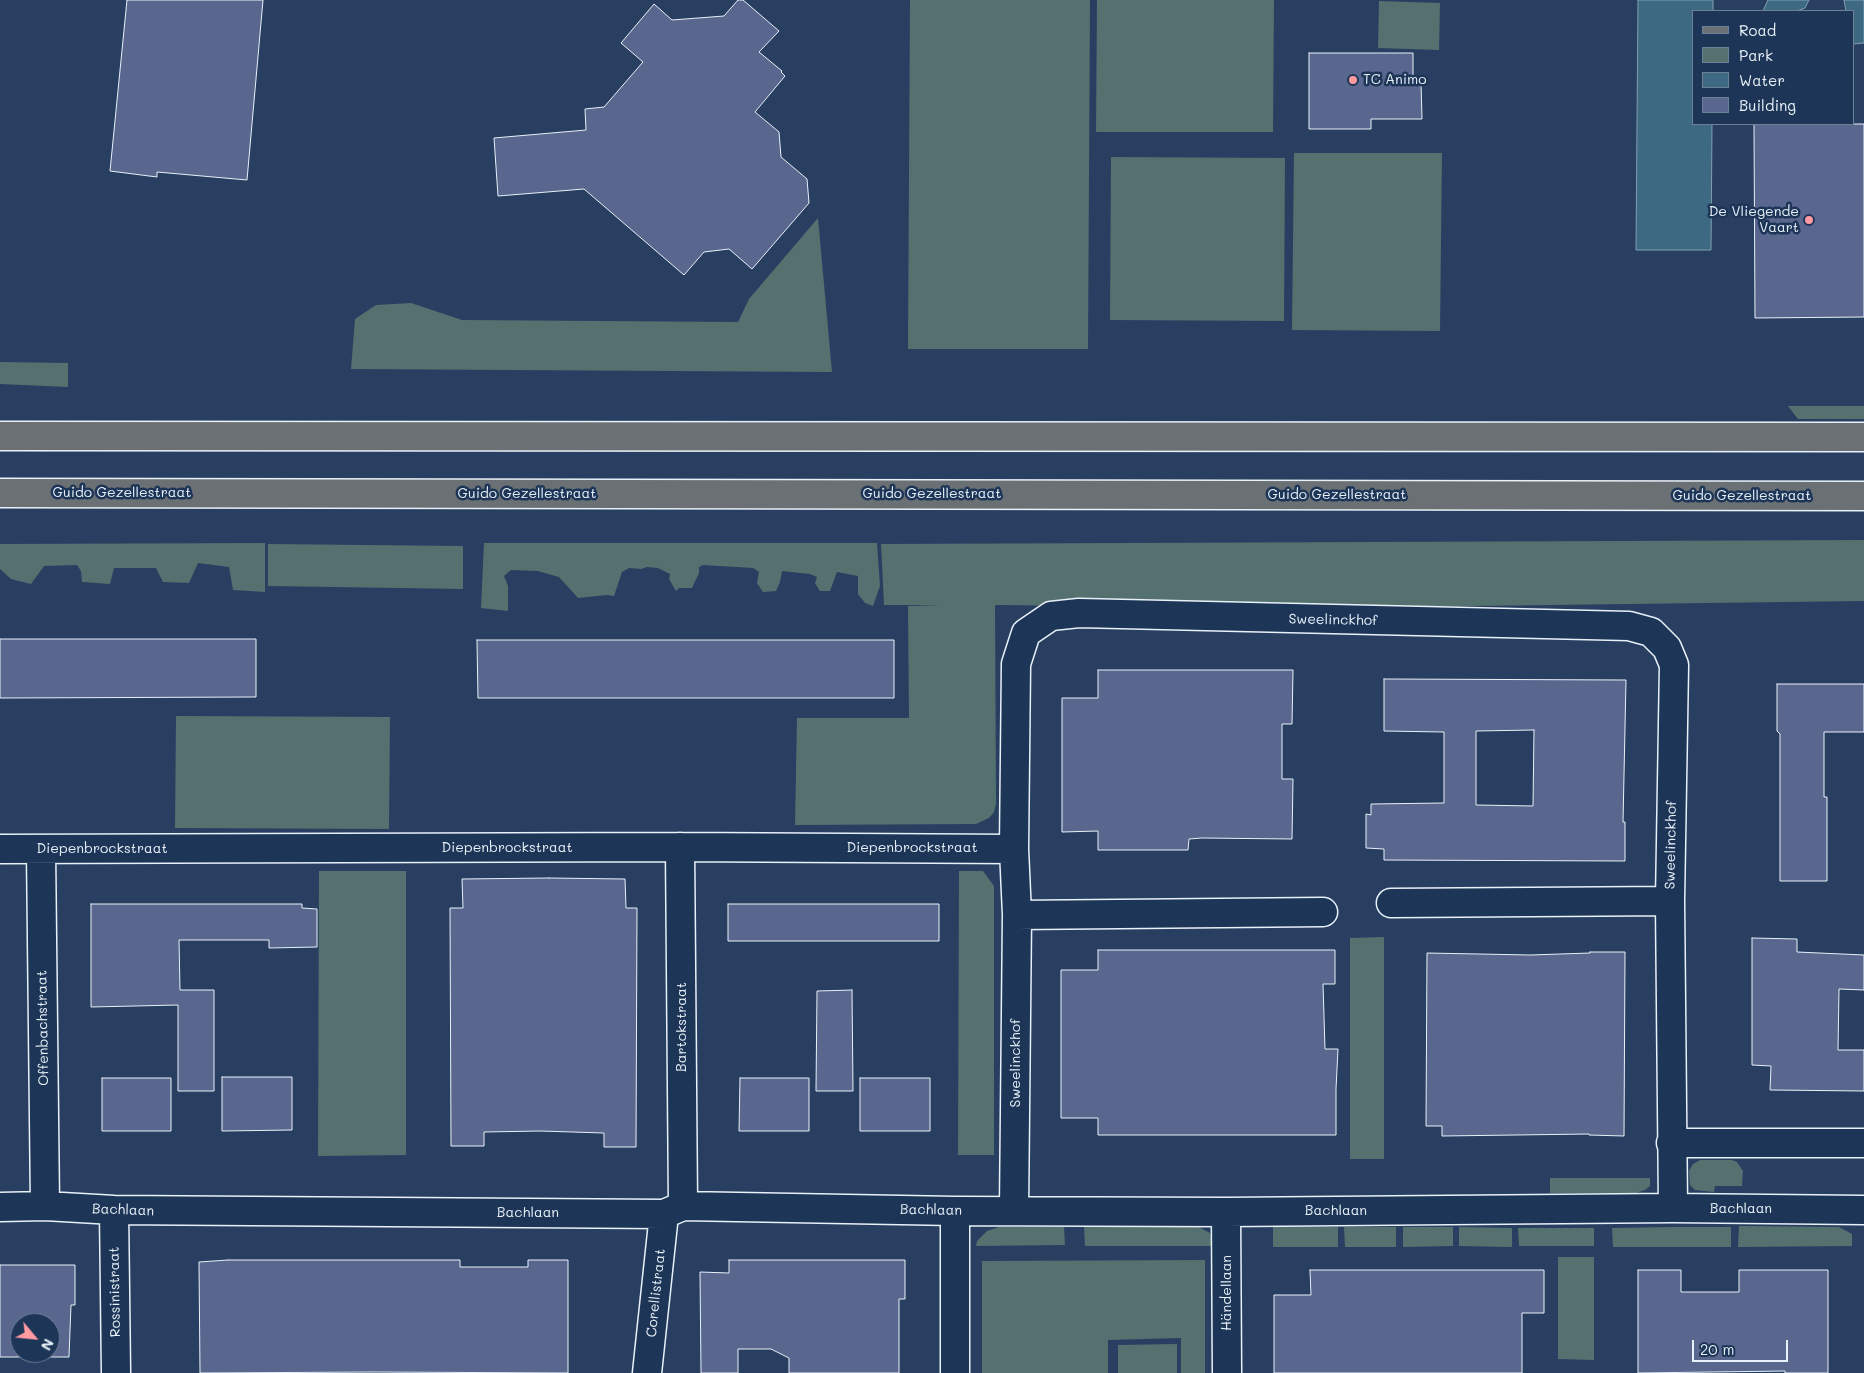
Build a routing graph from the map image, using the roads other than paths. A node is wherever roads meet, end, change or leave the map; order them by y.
1 (0, 436) edge
2 (1864, 437) edge
3 (0, 493) edge
4 (1864, 496) edge
5 (680, 847) junction
6 (0, 849) edge
7 (1014, 849) junction
8 (41, 850) junction
9 (1670, 901) junction
10 (1391, 903) dead end
11 (1323, 912) dead end
12 (1017, 915) junction
13 (1671, 1143) junction
14 (1864, 1143) edge
15 (44, 1206) junction
16 (0, 1207) edge
17 (1673, 1208) junction
18 (114, 1210) junction
19 (674, 1210) junction
20 (1014, 1210) junction
21 (1864, 1210) edge
22 (955, 1211) junction
23 (1226, 1212) junction
24 (116, 1373) edge
25 (647, 1373) edge
26 (955, 1373) edge
27 (1227, 1373) edge

1 - 2 main road
3 - 4 main road, Guido Gezellestraat
5 - 7 street, Diepenbrockstraat
5 - 8 street, Diepenbrockstraat
5 - 19 street, Bartokstraat
6 - 8 street, Diepenbrockstraat
7 - 9 street, Sweelinckhof
7 - 12 street, Sweelinckhof
8 - 15 street, Offenbachstraat
9 - 10 street, Sweelinckhof
9 - 13 street, Sweelinckhof
11 - 12 street
12 - 20 street, Sweelinckhof
13 - 14 street
13 - 17 street, Sweelinckhof
15 - 16 street, Bachlaan
15 - 18 street, Bachlaan
17 - 21 street, Bachlaan
17 - 23 street, Bachlaan
18 - 19 street, Bachlaan
18 - 24 street, Rossinistraat
19 - 22 street, Bachlaan
19 - 25 street, Corellistraat
20 - 22 street, Bachlaan
20 - 23 street, Bachlaan
22 - 26 street
23 - 27 street, Händellaan

